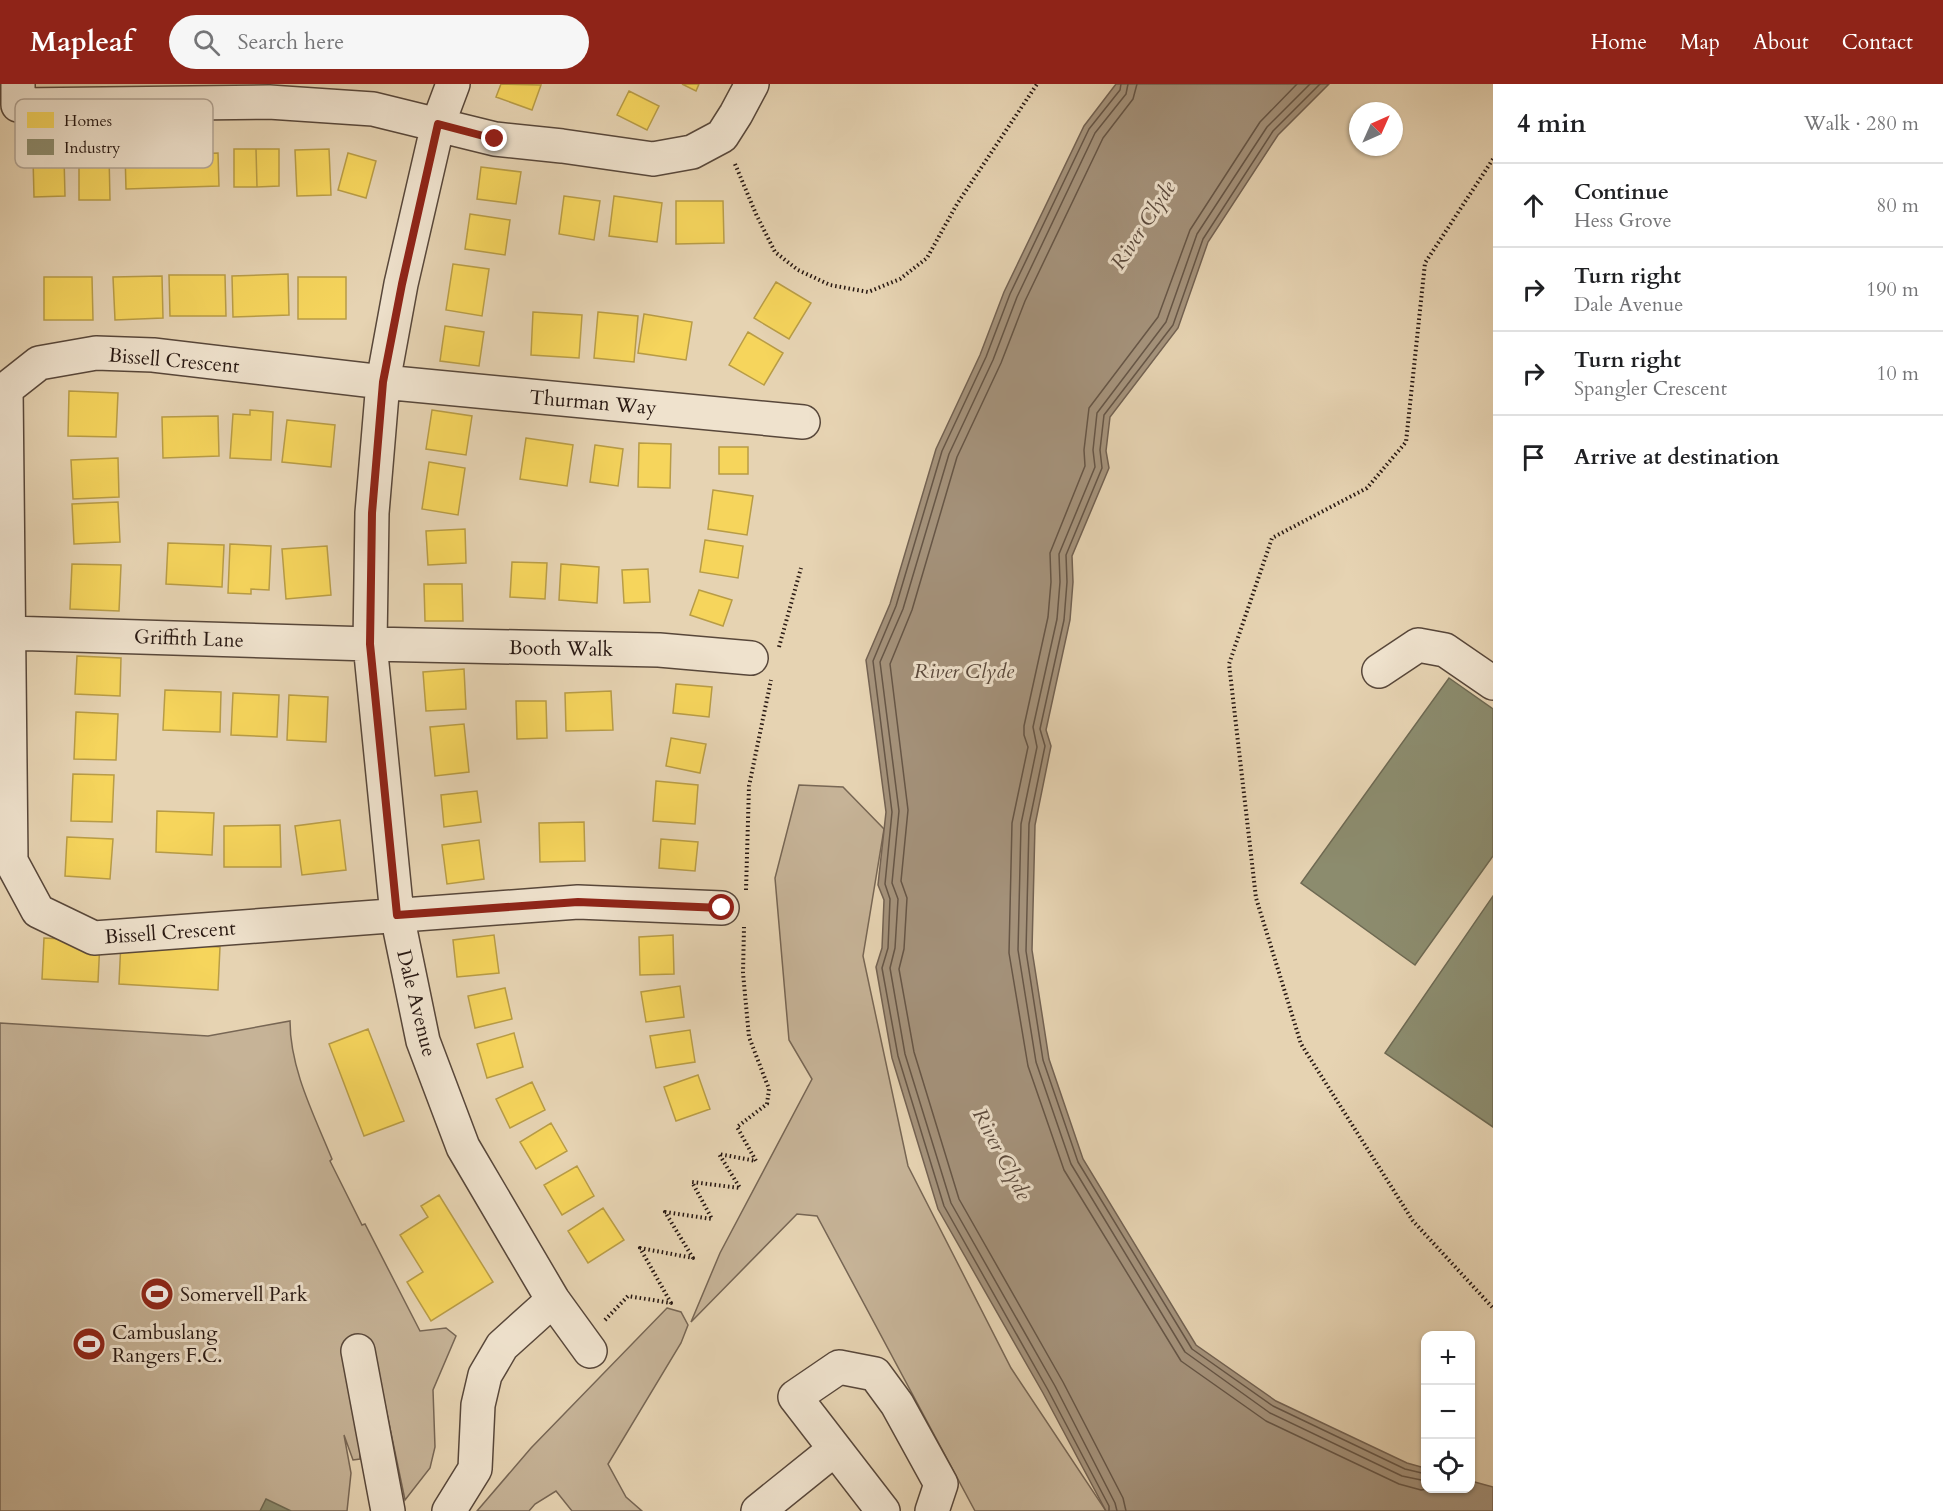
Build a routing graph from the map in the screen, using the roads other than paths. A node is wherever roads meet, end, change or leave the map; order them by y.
1 (453, 84) edge
2 (752, 84) edge
3 (213, 103) edge
4 (438, 124) junction
5 (383, 382) junction
6 (803, 422) dead end
7 (8, 633) junction
8 (370, 644) junction
9 (768, 659) road end
10 (1379, 670) dead end
11 (1493, 684) edge
12 (737, 909) road end
13 (397, 915) junction
14 (553, 1300) junction
15 (587, 1347) road end
16 (358, 1351) dead end
17 (835, 1449) junction
18 (388, 1511) edge
19 (449, 1511) edge
20 (758, 1511) edge
21 (883, 1511) edge
22 (932, 1511) edge

1 - 4 street, Dale Avenue
2 - 4 street
3 - 4 street
4 - 5 street, Dale Avenue
5 - 6 street, Thurman Way
5 - 7 street, Bissell Crescent
5 - 8 street, Dale Avenue
7 - 8 street, Griffith Lane
7 - 13 street, Bissell Crescent
8 - 9 street, Booth Walk
8 - 13 street, Dale Avenue
10 - 11 street
12 - 13 street, Bissell Crescent
13 - 14 street, Dale Avenue
14 - 15 street, Dale Avenue
14 - 19 street
16 - 18 street
17 - 20 street
17 - 21 street
17 - 22 street

